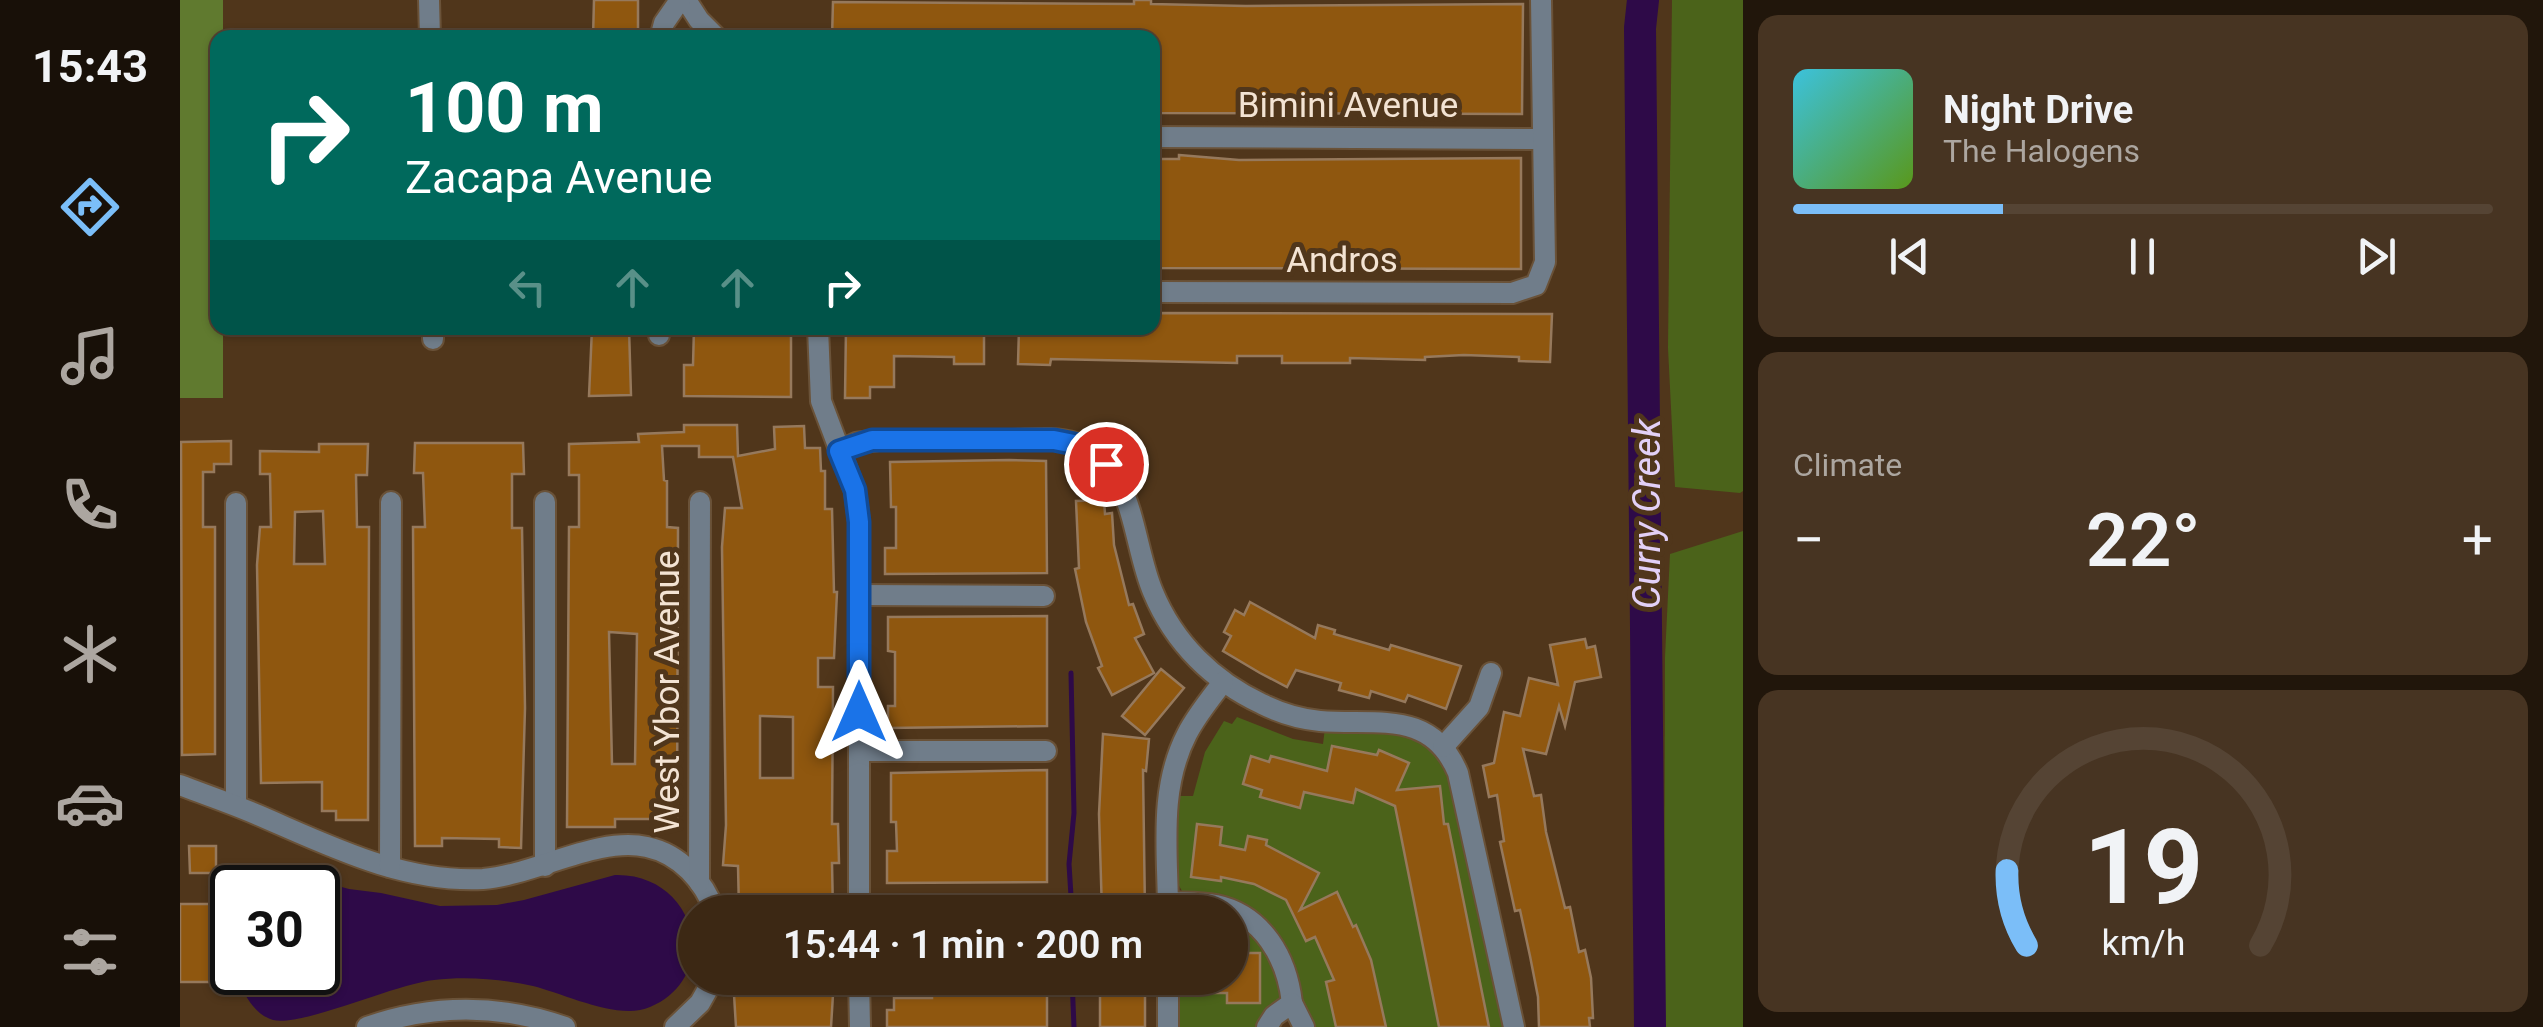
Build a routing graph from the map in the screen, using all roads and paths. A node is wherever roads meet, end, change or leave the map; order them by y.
1 (429, 0) edge
2 (683, 0) edge
3 (1541, 0) edge
4 (430, 30) edge
5 (662, 30) edge
6 (709, 30) edge
7 (1160, 137) edge
8 (1543, 138) junction
9 (1160, 292) edge
10 (818, 335) edge
11 (839, 451) junction
12 (236, 502) dead end
13 (390, 502) dead end
14 (545, 502) dead end
15 (700, 502) dead end
16 (860, 595) junction
17 (1044, 596) dead end
18 (1492, 673) dead end
19 (1222, 682) junction
20 (1442, 747) junction
21 (859, 751) junction
22 (1046, 751) dead end
23 (180, 785) edge
24 (236, 806) junction
25 (546, 866) junction
26 (390, 868) junction
27 (699, 882) junction
28 (706, 895) edge
29 (859, 895) edge
30 (1168, 895) edge
31 (1248, 921) edge
32 (704, 995) edge
33 (859, 995) edge
34 (1168, 995) edge
35 (700, 1003) junction
36 (1292, 1003) junction
37 (392, 1023) edge
38 (552, 1025) edge
39 (367, 1027) edge
40 (675, 1027) edge
41 (700, 1027) edge
42 (860, 1027) edge
43 (1168, 1027) edge
44 (1267, 1027) edge
45 (1304, 1027) edge
46 (1514, 1027) edge

1 - 4 street
2 - 5 street
2 - 6 street
3 - 8 street
7 - 8 street, Bimini Avenue
8 - 9 street, Andros
10 - 11 street
11 - 16 street
11 - 19 street
12 - 24 street
13 - 26 street
14 - 25 street
15 - 27 street, West Ybor Avenue
16 - 17 street
16 - 21 street
18 - 20 street
19 - 20 street
19 - 30 street
20 - 46 street
21 - 22 street
21 - 29 street
23 - 24 street
24 - 26 street
25 - 26 street
25 - 27 street
27 - 28 street
31 - 36 street
32 - 35 street
33 - 42 street
34 - 43 street
35 - 40 street
35 - 41 street
36 - 44 street
36 - 45 street
37 - 38 street
37 - 39 street

